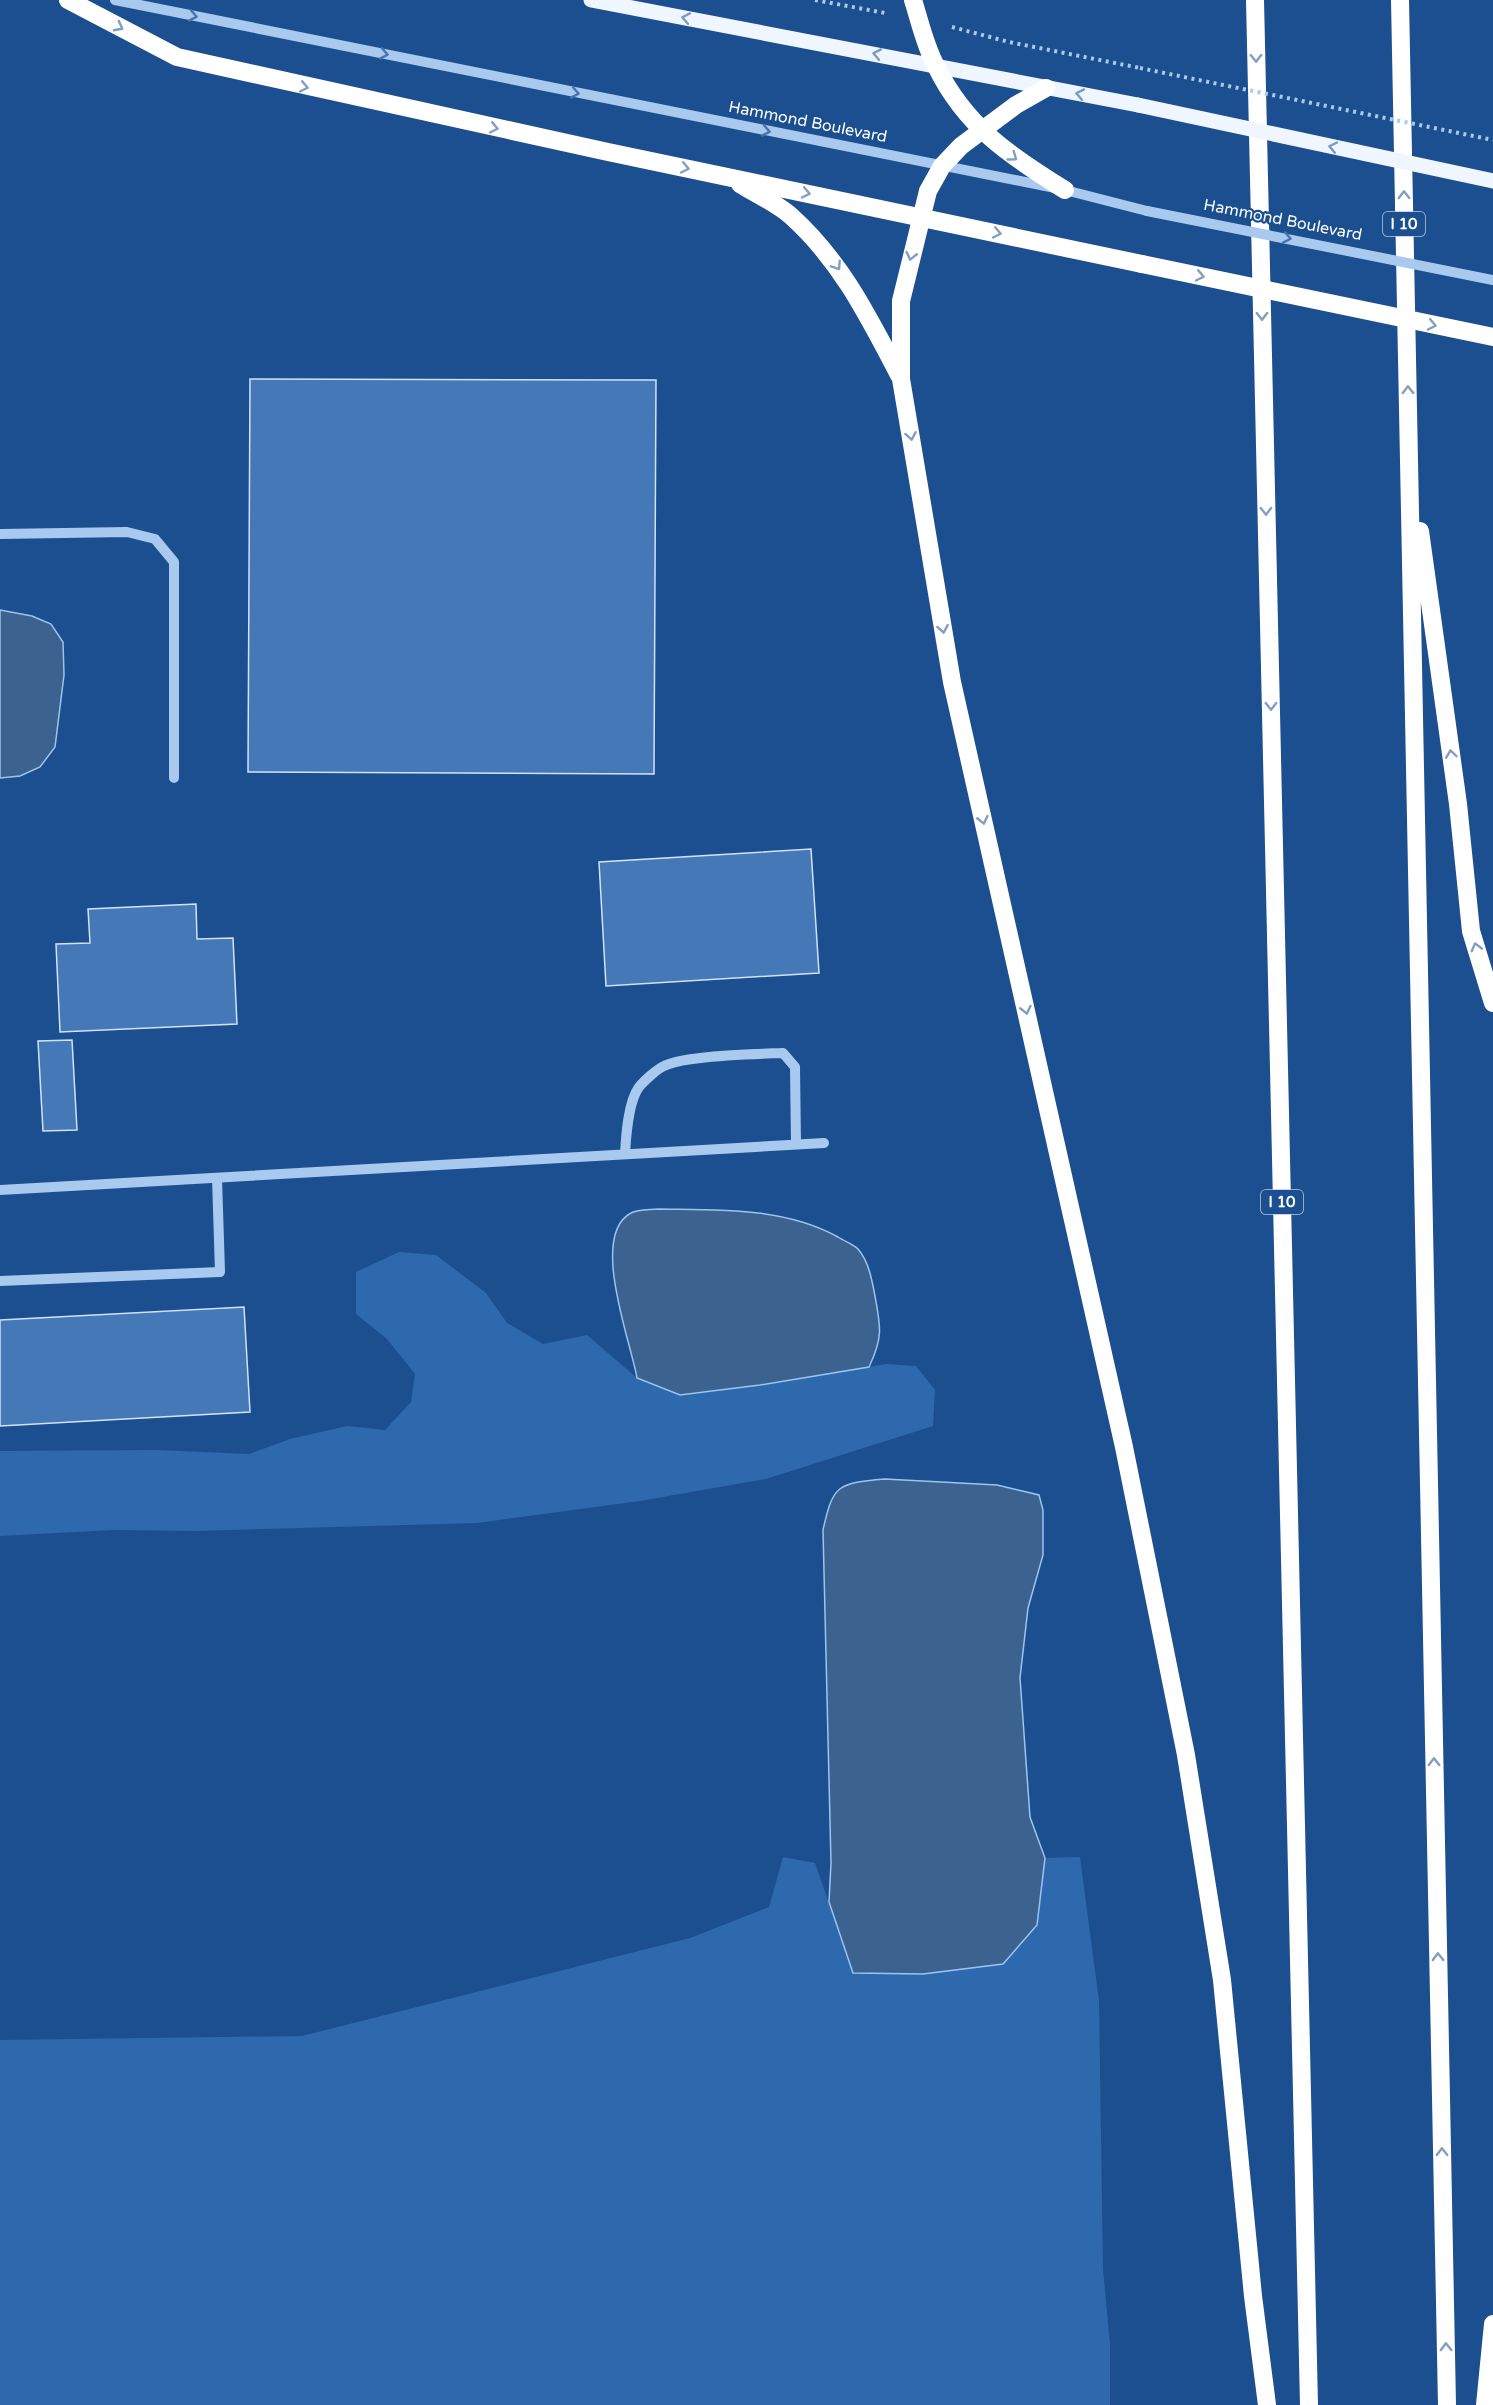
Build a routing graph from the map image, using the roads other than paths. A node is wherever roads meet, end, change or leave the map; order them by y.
1 (68, 0) edge
2 (115, 0) edge
3 (591, 0) edge
4 (913, 0) edge
5 (1255, 0) edge
6 (1400, 0) edge
7 (935, 65) junction
8 (1046, 88) junction
9 (981, 131) junction
10 (942, 166) junction
11 (728, 177) junction
12 (1493, 180) edge
13 (1065, 190) junction
14 (920, 217) junction
15 (1493, 280) edge
16 (1493, 337) edge
17 (901, 379) junction
18 (1409, 448) junction
19 (0, 534) edge
20 (174, 778) dead end
21 (1493, 1003) edge
22 (824, 1143) dead end
23 (796, 1144) junction
24 (625, 1154) junction
25 (217, 1178) junction
26 (0, 1190) edge
27 (0, 1281) edge
28 (1493, 2324) edge
29 (1267, 2405) edge
30 (1310, 2405) edge
31 (1447, 2405) edge
32 (1485, 2405) edge

1 -> 11 highway
2 -> 10 street, Hammond Boulevard
7 -> 3 main road
4 - 7 highway
5 -> 30 highway, I 10
18 -> 6 highway, I 10
7 - 8 main road
7 - 9 highway
8 - 9 highway
12 -> 8 main road, bridge
9 - 10 highway
9 -> 13 highway
10 - 13 street, Hammond Boulevard
10 - 14 highway
11 -> 14 highway
11 -> 17 highway
13 -> 15 street, Hammond Boulevard, bridge
14 -> 16 highway, bridge
14 -> 17 highway
17 -> 29 highway
21 -> 18 highway
31 -> 18 highway, I 10
19 - 20 street
22 - 23 street
23 - 24 street
23 - 24 street
24 - 25 street
25 - 26 street
25 - 27 street
28 - 32 highway

